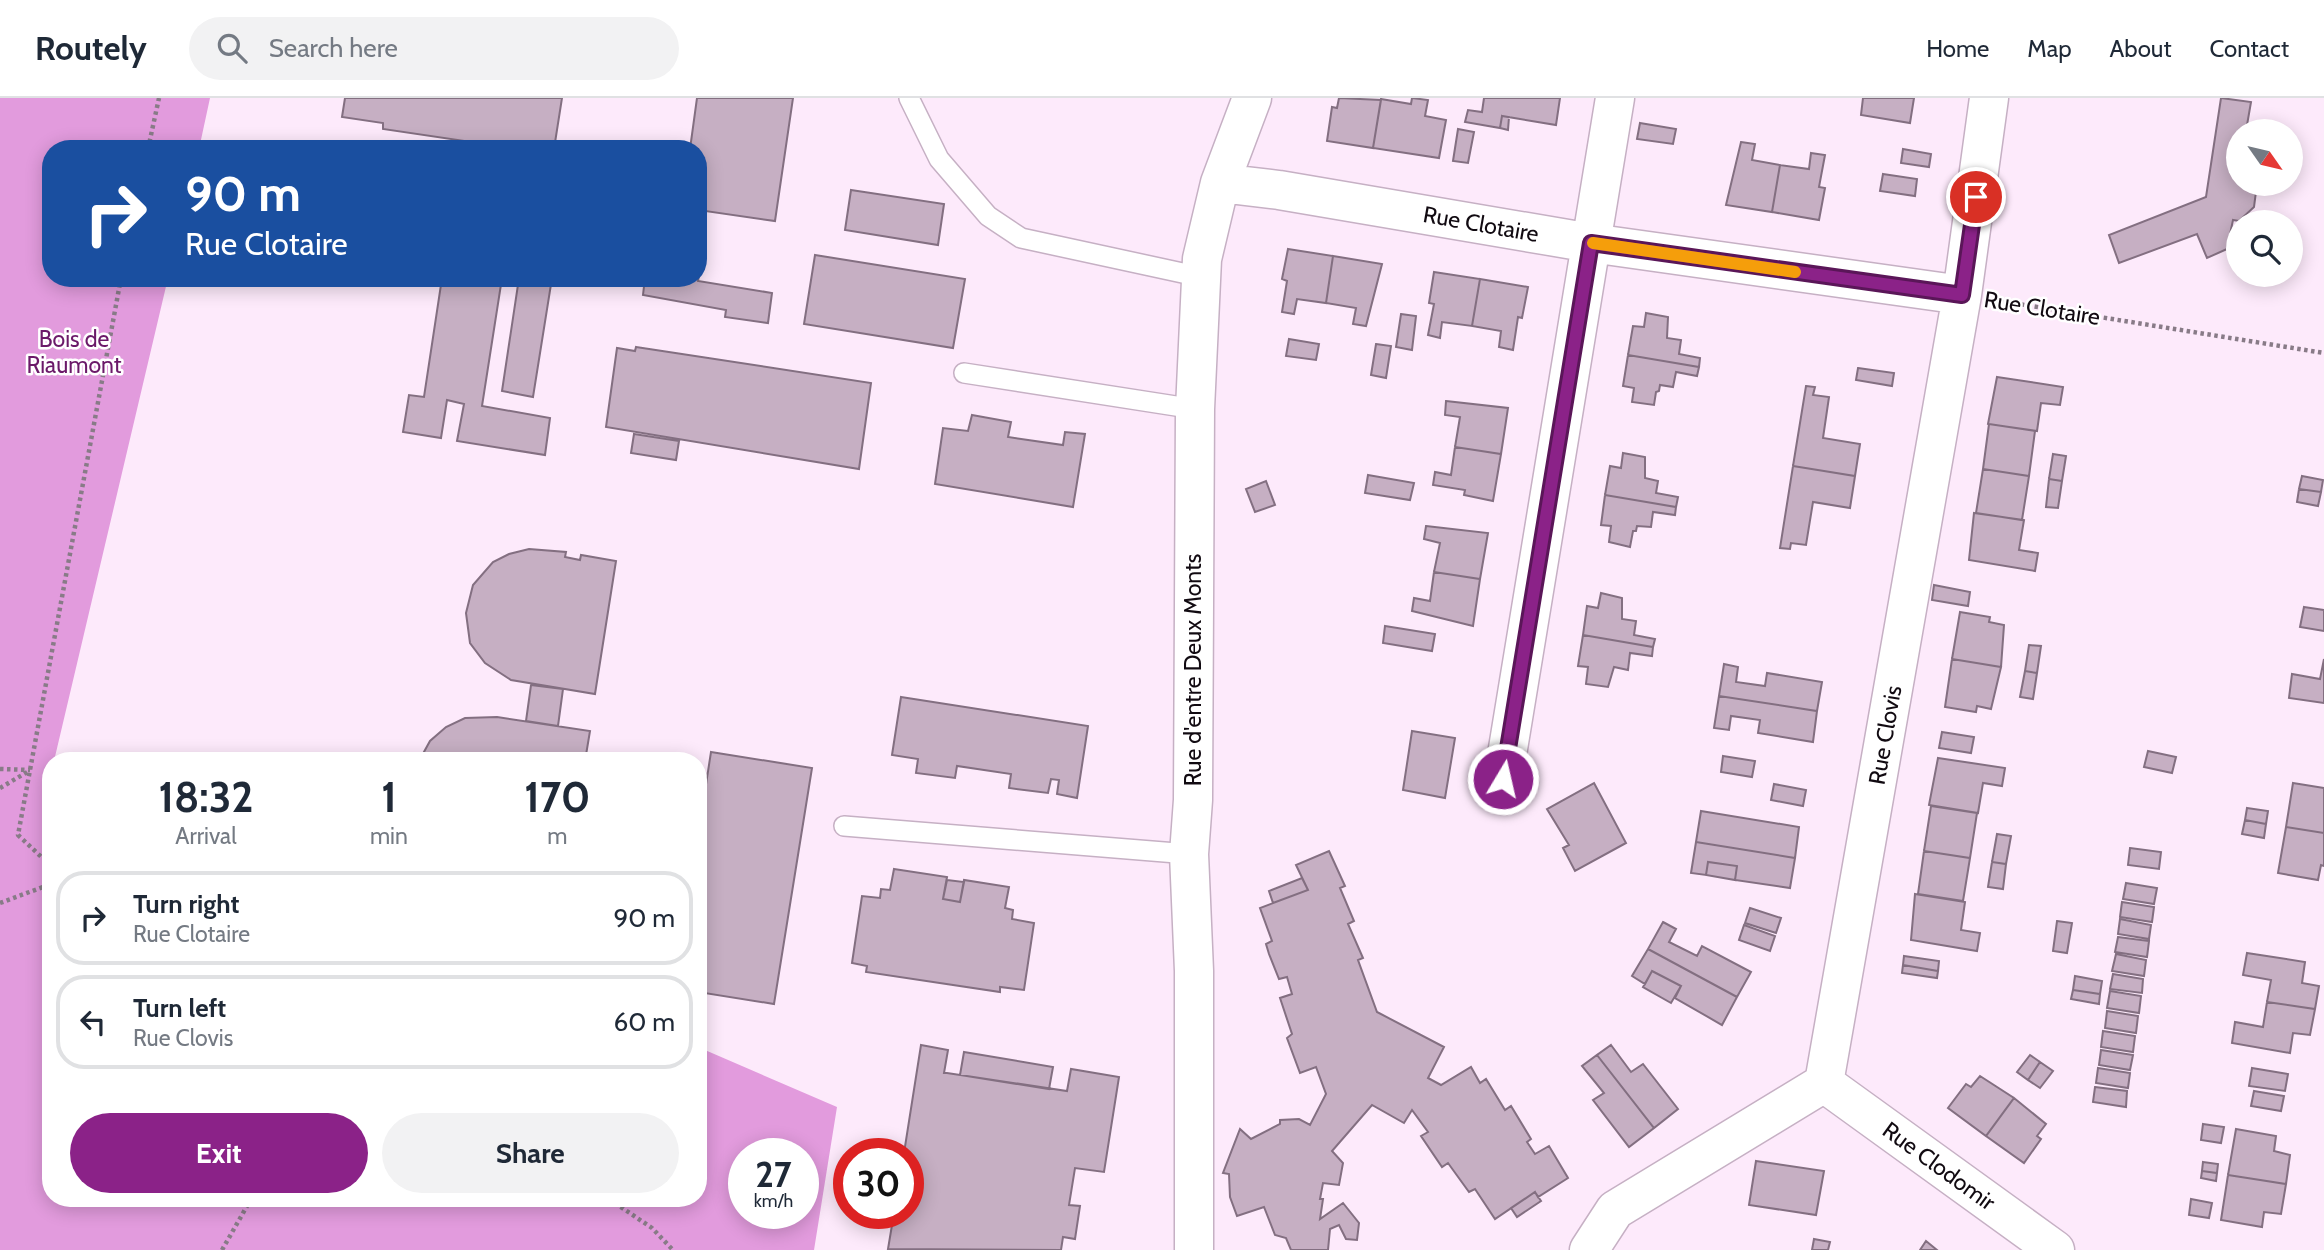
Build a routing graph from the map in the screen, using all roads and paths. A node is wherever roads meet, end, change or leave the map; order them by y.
1 (159, 98) edge
2 (909, 98) edge
3 (1252, 98) edge
4 (1615, 98) edge
5 (1989, 98) edge
6 (150, 140) edge
7 (1220, 183) junction
8 (1591, 243) junction
9 (1201, 277) junction
10 (119, 287) edge
11 (1962, 295) junction
12 (2324, 353) edge
13 (964, 373) dead end
14 (1195, 409) junction
15 (0, 769) edge
16 (30, 770) junction
17 (1503, 779) dead end
18 (0, 788) edge
19 (844, 826) dead end
20 (1189, 853) junction
21 (42, 858) edge
22 (42, 887) edge
23 (0, 903) edge
24 (1824, 1083) junction
25 (246, 1207) edge
26 (621, 1207) edge
27 (222, 1250) edge
28 (673, 1250) edge
29 (1195, 1250) edge
30 (1590, 1250) edge
31 (2055, 1250) edge

1 - 6 path
2 - 9 lane
3 - 7 street, Rue d'entre Deux Monts
4 - 8 street
5 - 11 street, Rue Clovis
7 - 8 street, Rue Clotaire
7 - 9 street, Rue d'entre Deux Monts
8 - 11 street, Rue Clotaire
8 - 17 street
9 - 14 street, Rue d'entre Deux Monts
10 - 16 path
11 - 12 path, Rue Clotaire
11 - 24 street, Rue Clovis
13 - 14 lane
14 - 20 street, Rue d'entre Deux Monts
15 - 16 path
16 - 18 path
16 - 21 path
19 - 20 lane
20 - 29 street, Rue d'entre Deux Monts
22 - 23 path
24 - 30 street
24 - 31 street, Rue Clodomir
25 - 27 path
26 - 28 path

